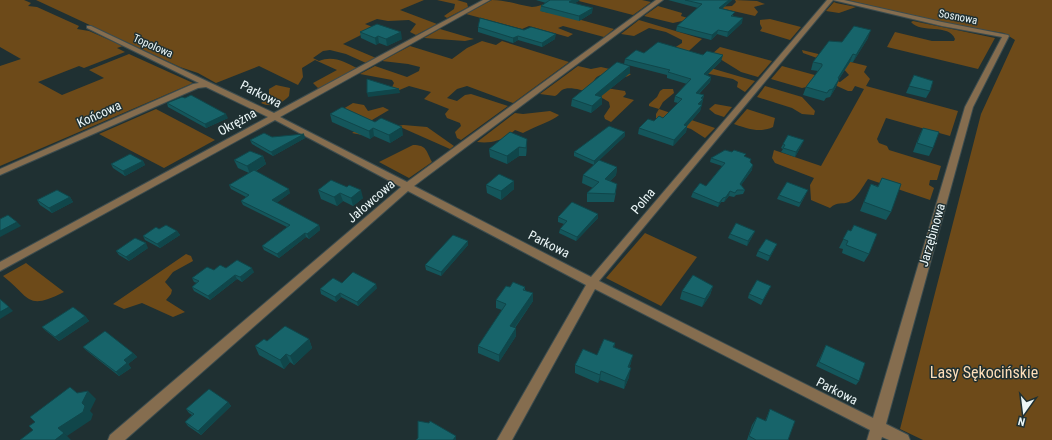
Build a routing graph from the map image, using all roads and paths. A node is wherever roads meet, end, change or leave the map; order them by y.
1 (487, 0) edge
2 (660, 0) edge
3 (830, 0) edge
4 (836, 0) edge
5 (89, 27) dead end
6 (1006, 36) joint
7 (209, 84) junction
8 (275, 116) junction
9 (0, 172) edge
10 (408, 186) junction
11 (0, 267) edge
12 (593, 283) junction
13 (875, 433) edge
14 (115, 440) edge
15 (504, 440) edge
16 (903, 440) edge

1 - 8 street, Okrężna
2 - 10 street, Jałowcowa
3 - 12 street, Polna
4 - 6 street, Sosnowa
5 - 7 street, Topolowa
6 - 13 street, Jarzębinowa
7 - 8 street, Parkowa
7 - 9 street, Końcowa
8 - 10 street, Parkowa
8 - 11 street, Okrężna
10 - 12 street, Parkowa
10 - 14 street, Jałowcowa
12 - 13 street, Parkowa
12 - 15 street, Polna
13 - 16 street, Parkowa

